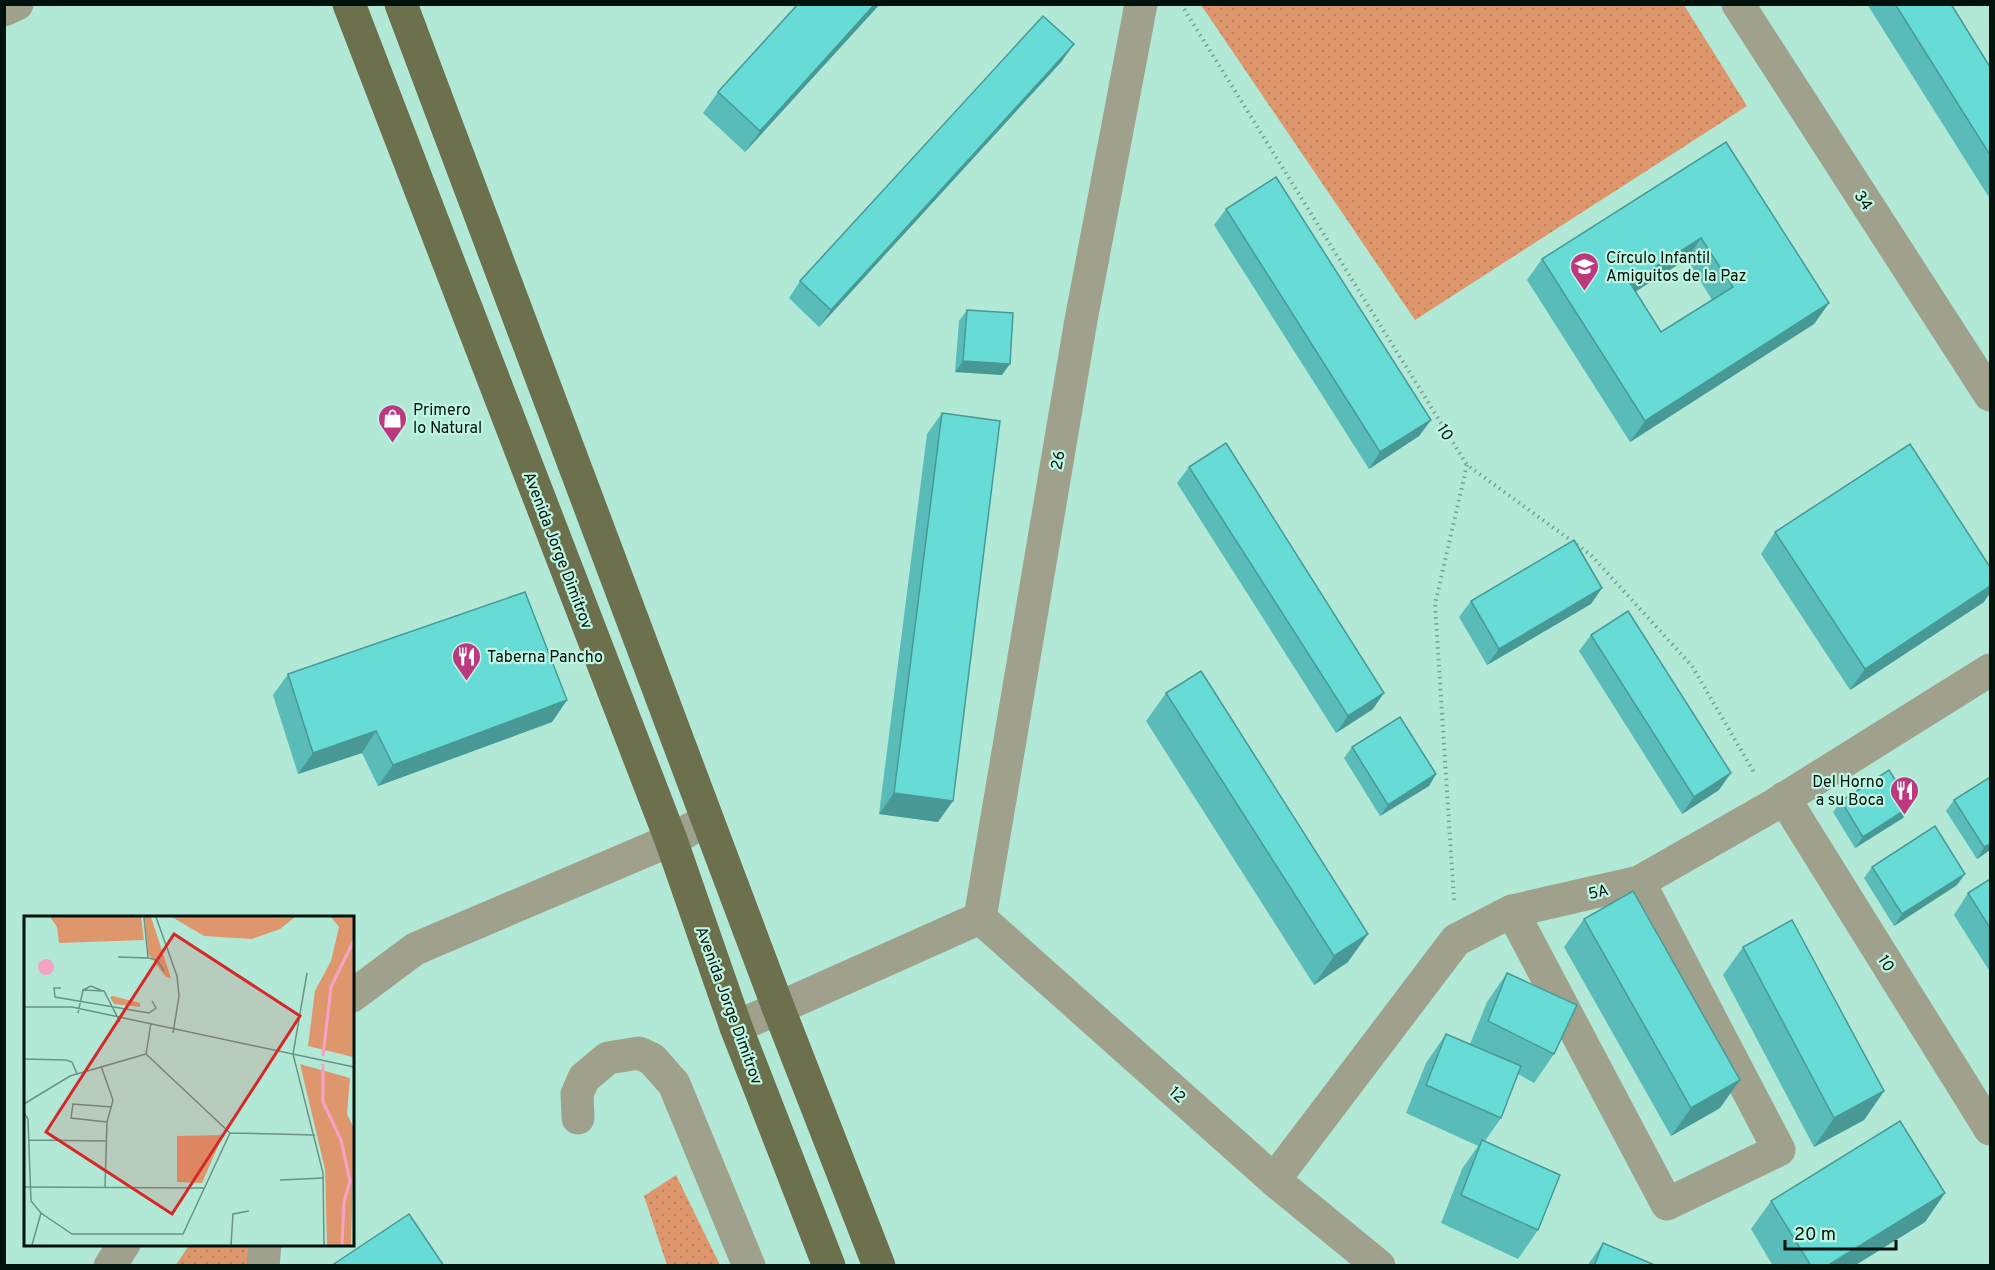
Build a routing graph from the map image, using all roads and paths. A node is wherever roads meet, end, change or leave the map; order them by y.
1 (17, 4) edge
2 (349, 4) edge
3 (401, 4) edge
4 (1141, 4) edge
5 (1181, 4) edge
6 (1738, 4) edge
7 (4, 10) edge
8 (1990, 395) edge
9 (1467, 465) junction
10 (1990, 670) edge
11 (1779, 802) junction
12 (707, 820) junction
13 (670, 840) junction
14 (1639, 882) junction
15 (1512, 911) junction
16 (980, 918) junction
17 (1456, 940) junction
18 (354, 995) edge
19 (778, 1007) junction
20 (736, 1027) junction
21 (578, 1118) dead end
22 (1990, 1129) edge
23 (1274, 1180) junction
24 (123, 1246) edge
25 (265, 1246) edge
26 (874, 1261) edge
27 (110, 1266) edge
28 (263, 1266) edge
29 (749, 1266) edge
30 (829, 1266) edge
31 (1379, 1266) edge

1 - 7 street
2 - 13 main road, Avenida Jorge Dimitrov
3 - 12 main road
4 - 16 street, 26
5 - 9 path, 10
6 - 8 street, 34
9 - 11 path, 10
9 - 17 path
10 - 11 street, 5A
11 - 14 street, 5A
11 - 22 street, 10
12 - 13 street
12 - 19 main road
13 - 18 street
13 - 20 main road, Avenida Jorge Dimitrov
14 - 15 street, 5A
14 - 15 street
15 - 17 street, 5A
16 - 19 street
16 - 23 street, 12
17 - 23 street, 5A
19 - 20 street
19 - 26 main road
20 - 30 main road, Avenida Jorge Dimitrov
21 - 29 street
23 - 31 street, 12
24 - 27 street
25 - 28 street

